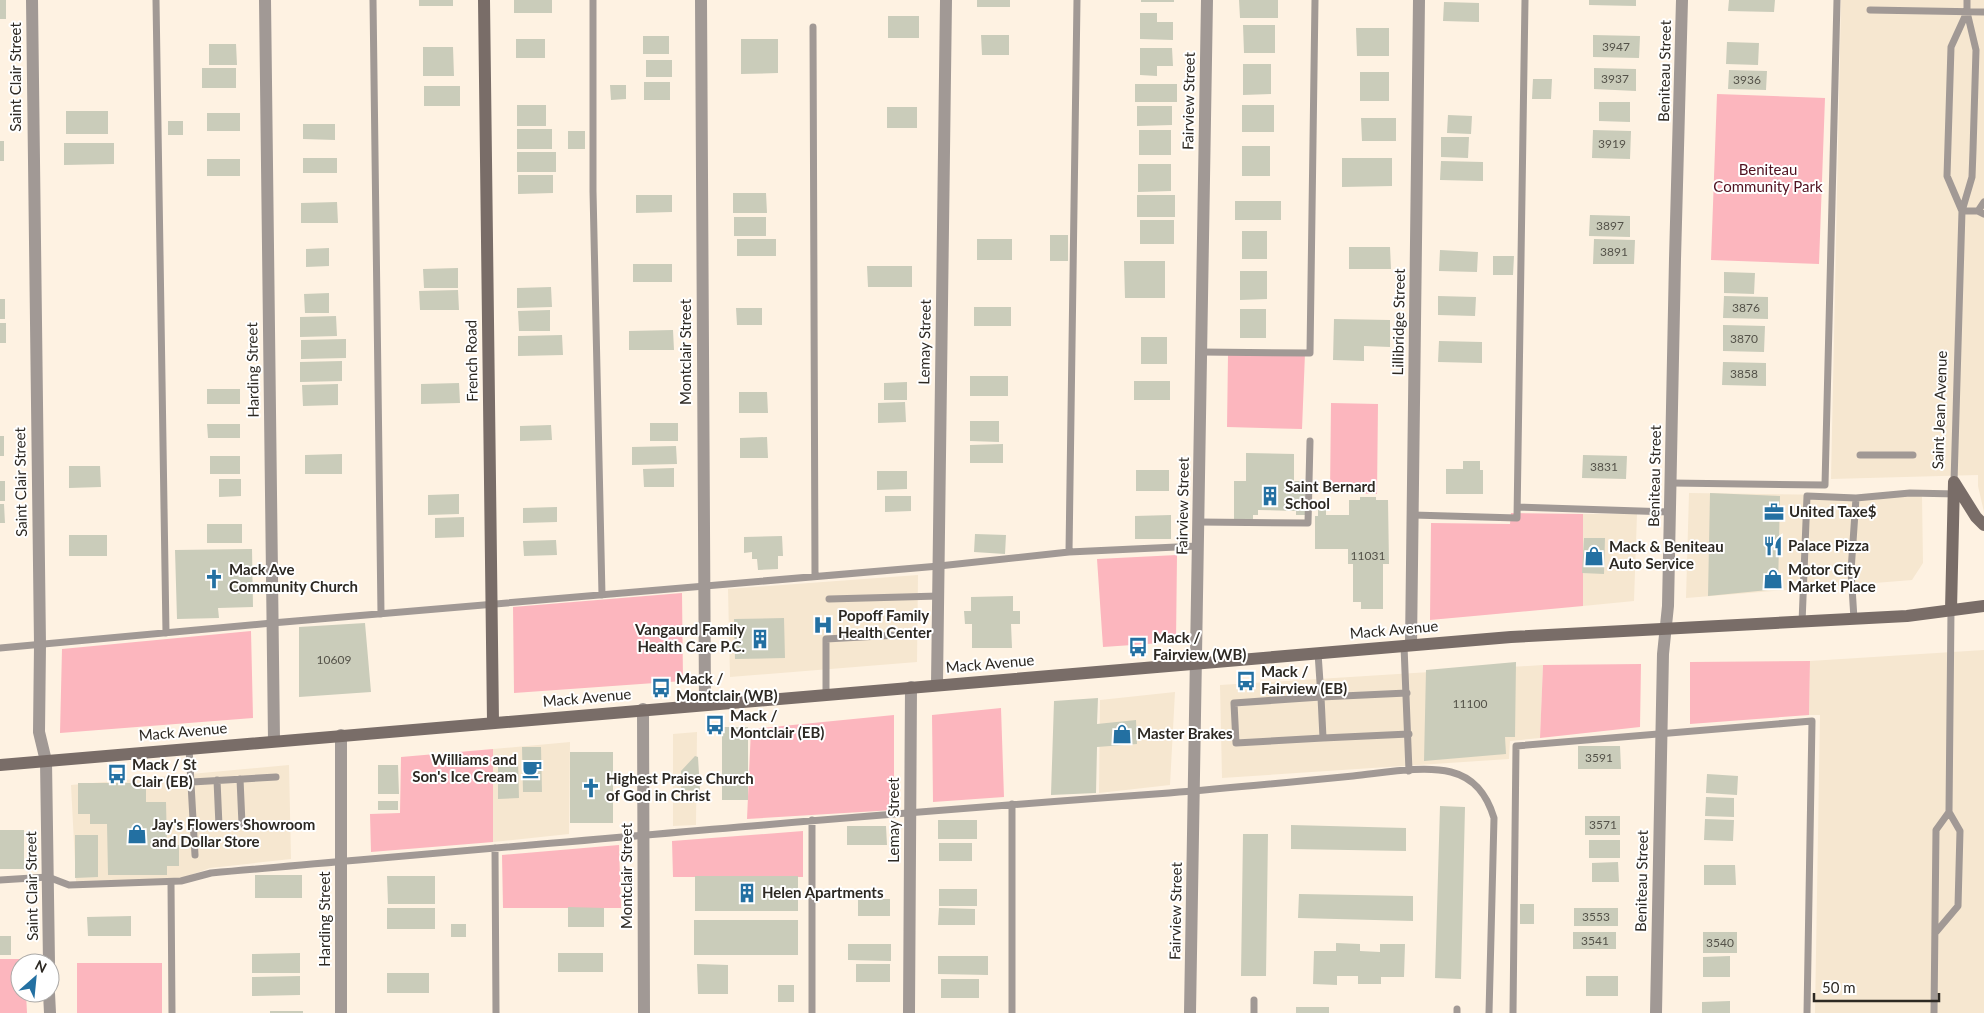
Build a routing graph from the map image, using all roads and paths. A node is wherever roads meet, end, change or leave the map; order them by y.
1 (32, 0) edge
2 (156, 0) edge
3 (265, 0) edge
4 (373, 0) edge
5 (484, 0) edge
6 (593, 0) edge
7 (701, 0) edge
8 (946, 0) edge
9 (1077, 0) edge
10 (1206, 0) edge
11 (1315, 0) edge
12 (1419, 0) edge
13 (1525, 0) edge
14 (1682, 0) edge
15 (1837, 0) edge
16 (1967, 0) edge
17 (1870, 10) dead end
18 (1967, 12) junction
19 (1984, 12) edge
20 (813, 28) dead end
21 (1984, 202) edge
22 (1962, 211) junction
23 (1981, 213) edge
24 (1201, 352) junction
25 (1310, 441) dead end
26 (1860, 455) dead end
27 (1913, 455) dead end
28 (1671, 482) junction
29 (1825, 485) junction
30 (1957, 490) junction
31 (1825, 497) junction
32 (1856, 498) junction
33 (1518, 507) junction
34 (1670, 512) junction
35 (1412, 514) junction
36 (1199, 522) junction
37 (1984, 525) edge
38 (1198, 546) junction
39 (1069, 552) junction
40 (939, 566) junction
41 (815, 576) junction
42 (704, 586) junction
43 (602, 595) junction
44 (938, 596) junction
45 (829, 600) dead end
46 (491, 605) junction
47 (1984, 606) edge
48 (1951, 610) junction
49 (381, 614) junction
50 (1854, 619) junction
51 (272, 623) junction
52 (1802, 623) junction
53 (1666, 630) junction
54 (166, 633) junction
55 (898, 634) dead end
56 (40, 645) junction
57 (1408, 646) junction
58 (0, 648) edge
59 (1318, 653) junction
60 (1197, 663) junction
61 (937, 684) junction
62 (911, 686) junction
63 (1407, 693) junction
64 (826, 694) junction
65 (1321, 697) junction
66 (705, 704) junction
67 (643, 709) junction
68 (493, 722) junction
69 (1662, 733) junction
70 (341, 734) junction
71 (1409, 734) junction
72 (1323, 738) junction
73 (274, 740) junction
74 (189, 747) junction
75 (46, 761) junction
76 (0, 765) edge
77 (1409, 770) junction
78 (276, 777) dead end
79 (240, 779) junction
80 (217, 780) junction
81 (192, 782) junction
82 (1194, 791) junction
83 (1012, 804) junction
84 (910, 812) junction
85 (1949, 812) junction
86 (812, 820) junction
87 (242, 824) dead end
88 (219, 826) dead end
89 (643, 834) junction
90 (495, 848) junction
91 (195, 855) dead end
92 (341, 862) junction
93 (48, 877) junction
94 (0, 880) edge
95 (171, 882) junction
96 (1936, 932) junction
97 (49, 953) edge
98 (1254, 1000) dead end
99 (172, 1013) edge
100 (341, 1013) edge
101 (496, 1013) edge
102 (644, 1013) edge
103 (812, 1013) edge
104 (909, 1013) edge
105 (1012, 1013) edge
106 (1190, 1013) edge
107 (1254, 1013) edge
108 (1489, 1013) edge
109 (1513, 1013) edge
110 (1656, 1013) edge
111 (1807, 1013) edge
112 (1934, 1013) edge

1 - 56 street, Saint Clair Street
2 - 54 lane
3 - 51 street, Harding Street
4 - 49 lane
5 - 46 main road, French Road
6 - 43 lane
7 - 42 street, Montclair Street
8 - 40 street, Lemay Street
9 - 39 lane
10 - 24 street, Fairview Street
11 - 24 lane
12 - 35 street, Lillibridge Street
13 - 33 lane
14 - 28 street, Beniteau Street
15 - 29 lane
16 - 18 lane
17 - 18 lane
18 - 19 lane
18 - 22 lane
18 - 22 lane
20 - 41 lane
21 - 23 lane
22 - 23 lane
22 - 30 lane, Saint Jean Avenue
24 - 36 street, Fairview Street
25 - 36 lane
26 - 27 lane
28 - 29 lane
28 - 34 street, Beniteau Street
29 - 31 lane
30 - 32 lane
30 - 37 main road
30 - 48 main road, Saint Jean Avenue
31 - 32 lane
31 - 52 lane
32 - 50 lane
33 - 34 lane
33 - 35 lane
34 - 53 street, Beniteau Street
35 - 57 street, Lillibridge Street
36 - 38 street, Fairview Street
38 - 39 lane
38 - 60 street, Fairview Street
39 - 40 lane
40 - 41 lane
40 - 44 street, Lemay Street
41 - 42 lane
42 - 43 lane
42 - 66 street, Montclair Street
43 - 46 lane
44 - 45 lane
44 - 61 street, Lemay Street
46 - 49 lane
46 - 68 main road, French Road
47 - 48 main road, Mack Avenue
48 - 50 main road, Mack Avenue
48 - 85 lane
49 - 51 lane
50 - 52 main road, Mack Avenue
51 - 54 lane
51 - 73 street, Harding Street
52 - 53 main road, Mack Avenue
53 - 57 main road, Mack Avenue
53 - 69 street, Beniteau Street
54 - 56 lane
55 - 64 lane
56 - 58 lane
56 - 75 street, Saint Clair Street
57 - 59 main road, Mack Avenue
57 - 63 lane
59 - 60 main road, Mack Avenue
59 - 65 lane
60 - 61 main road, Mack Avenue
60 - 82 street, Fairview Street
61 - 62 main road, Mack Avenue
62 - 64 main road, Mack Avenue
62 - 84 street, Lemay Street
63 - 65 lane
63 - 71 lane
64 - 66 main road, Mack Avenue
65 - 72 lane
65 - 72 lane
66 - 67 main road, Mack Avenue
67 - 68 main road, Mack Avenue
67 - 89 street, Montclair Street
68 - 70 main road, Mack Avenue
69 - 109 lane
69 - 110 street, Beniteau Street
69 - 111 lane
70 - 73 main road, Mack Avenue
70 - 92 street, Harding Street
71 - 72 lane
71 - 77 lane
73 - 74 main road, Mack Avenue
74 - 75 main road, Mack Avenue
74 - 81 lane
75 - 76 main road, Mack Avenue
75 - 93 street, Saint Clair Street
77 - 82 lane
77 - 108 lane
78 - 79 lane
79 - 80 lane
79 - 87 lane
80 - 81 lane
80 - 88 lane
81 - 91 lane
82 - 83 lane
82 - 106 street, Fairview Street
83 - 84 lane
83 - 105 lane
84 - 86 lane
84 - 104 street, Lemay Street
85 - 96 lane
85 - 96 lane
86 - 89 lane
86 - 103 lane
89 - 90 lane
89 - 102 street, Montclair Street
90 - 92 lane
90 - 101 lane
92 - 95 lane
92 - 100 street, Harding Street
93 - 94 lane
93 - 95 lane
93 - 97 street, Saint Clair Street
95 - 99 lane
96 - 112 lane
98 - 107 lane

